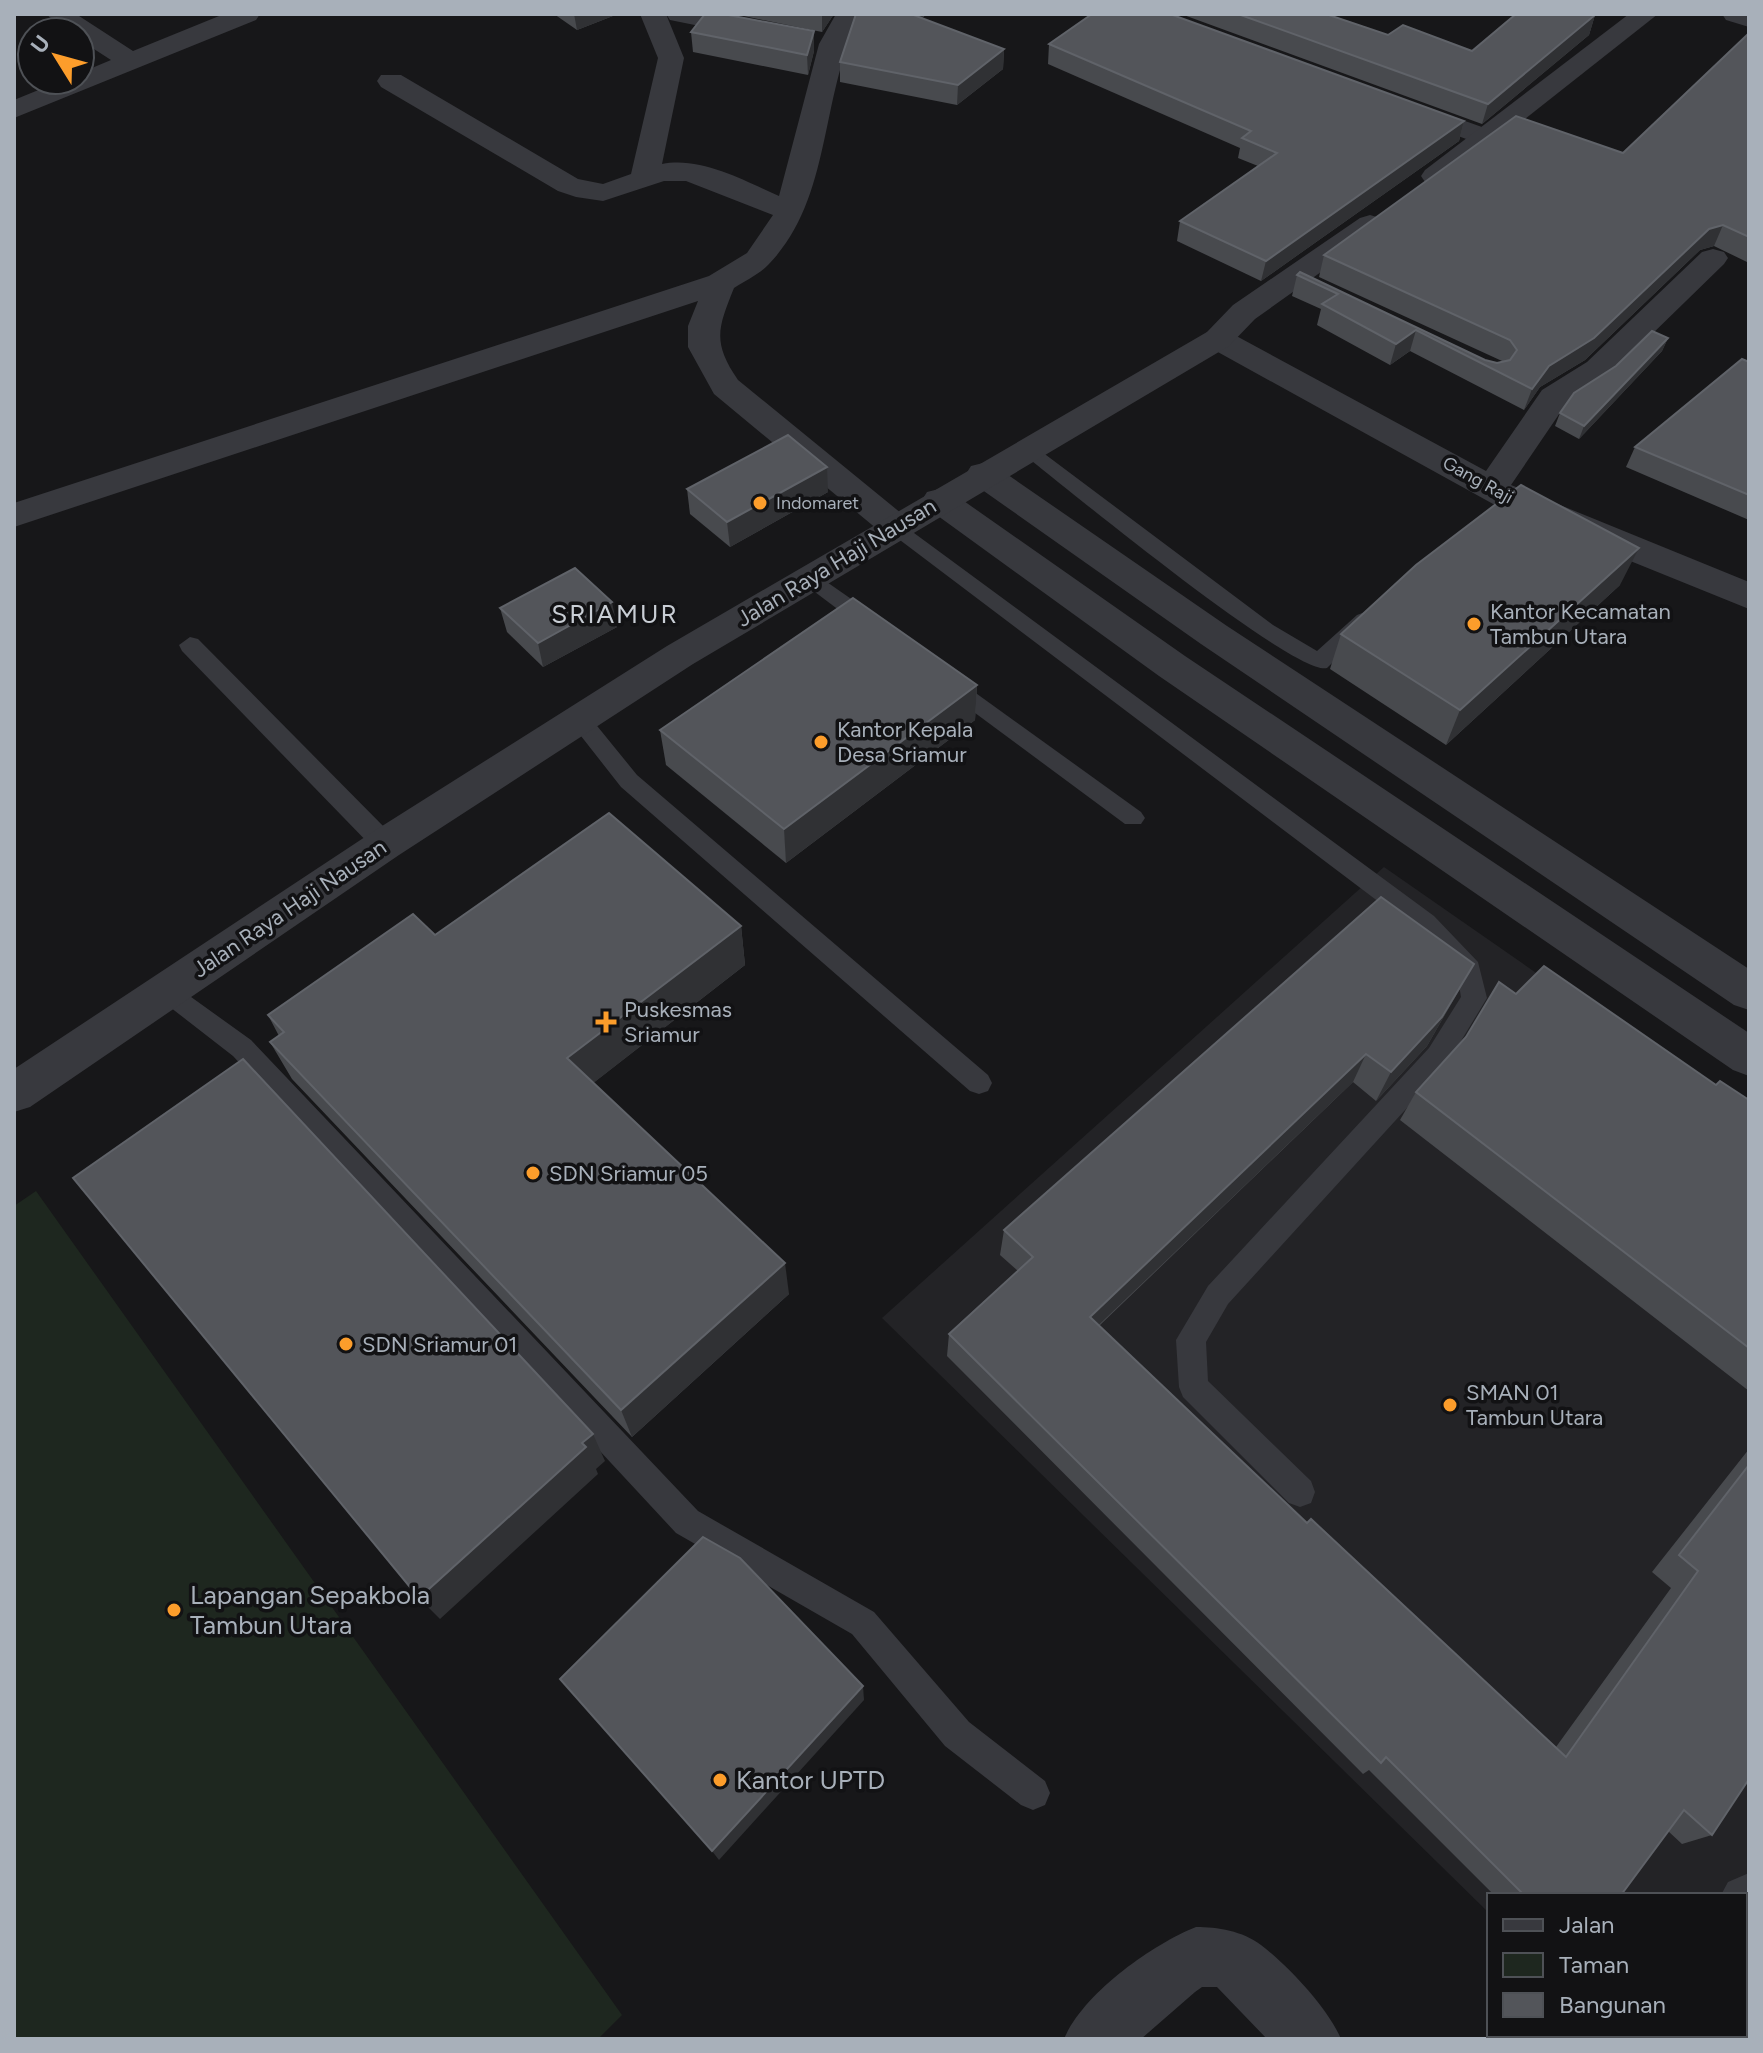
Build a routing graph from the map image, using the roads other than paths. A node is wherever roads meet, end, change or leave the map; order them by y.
1 (59, 14) edge
2 (247, 14) edge
3 (653, 14) edge
4 (679, 14) edge
5 (849, 14) edge
6 (1645, 14) edge
7 (1735, 14) edge
8 (1749, 19) edge
9 (832, 44) junction
10 (131, 62) junction
11 (391, 81) dead end
12 (1383, 100) edge
13 (14, 110) edge
14 (1486, 138) junction
15 (644, 181) junction
16 (790, 211) junction
17 (1713, 258) dead end
18 (720, 283) junction
19 (1218, 339) junction
20 (1030, 449) junction
21 (983, 474) junction
22 (939, 500) junction
23 (1501, 503) junction
24 (14, 515) edge
25 (895, 526) junction
26 (811, 578) junction
27 (1749, 596) edge
28 (1382, 604) edge
29 (1214, 635) junction
30 (889, 637) edge
31 (190, 645) dead end
32 (927, 666) edge
33 (1172, 666) junction
34 (581, 722) junction
35 (1133, 818) dead end
36 (385, 844) junction
37 (166, 990) junction
38 (1749, 992) edge
39 (1749, 1057) edge
40 (979, 1083) dead end
41 (14, 1093) edge
42 (1300, 1492) dead end
43 (1033, 1793) dead end
44 (1095, 2039) edge
45 (1310, 2039) edge

1 - 10 street
2 - 10 street
3 - 15 street
4 - 9 street
5 - 9 street
6 - 14 street, Jalan Raya Haji Nausan
7 - 8 street
9 - 16 street
10 - 13 street
11 - 15 street
12 - 14 street
14 - 19 street, Jalan Raya Haji Nausan
15 - 16 street
16 - 18 street
17 - 23 street
18 - 24 street
18 - 25 street
19 - 20 street, Jalan Raya Haji Nausan
19 - 23 street, Gang Raji
20 - 21 street, Jalan Raya Haji Nausan
20 - 28 lane
21 - 22 street, Jalan Raya Haji Nausan
21 - 29 street
22 - 25 street, Jalan Raya Haji Nausan
22 - 33 street
23 - 27 street, Gang Raji
25 - 26 street, Jalan Raya Haji Nausan
25 - 42 lane
26 - 30 lane
26 - 34 street, Jalan Raya Haji Nausan
29 - 33 street
29 - 38 street
31 - 36 lane
32 - 35 lane
33 - 39 street
34 - 36 street, Jalan Raya Haji Nausan
34 - 40 lane
36 - 37 street, Jalan Raya Haji Nausan
37 - 41 street, Jalan Raya Haji Nausan
37 - 43 lane
44 - 45 street

